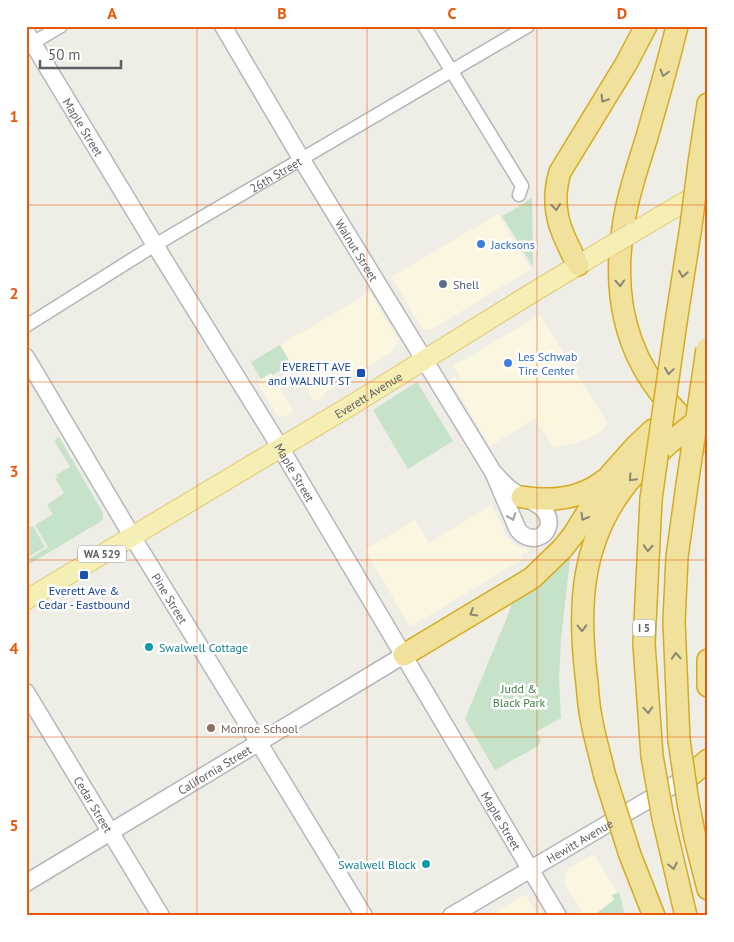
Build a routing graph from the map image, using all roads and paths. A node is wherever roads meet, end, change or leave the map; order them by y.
1 (61, 26) edge
2 (223, 26) edge
3 (424, 26) edge
4 (528, 26) edge
5 (646, 26) edge
6 (677, 26) edge
7 (28, 41) edge
8 (451, 71) junction
9 (708, 104) edge
10 (302, 160) junction
11 (708, 188) edge
12 (519, 195) dead end
13 (155, 245) junction
14 (578, 265) junction
15 (26, 326) edge
16 (708, 348) edge
17 (26, 357) edge
18 (424, 359) junction
19 (707, 389) edge
20 (708, 412) edge
21 (660, 437) junction
22 (708, 441) edge
23 (280, 448) junction
24 (493, 472) junction
25 (610, 475) junction
26 (522, 497) junction
27 (132, 536) junction
28 (26, 600) edge
29 (404, 656) junction
30 (708, 660) edge
31 (708, 686) edge
32 (26, 692) edge
33 (259, 743) junction
34 (708, 760) edge
35 (700, 771) edge
36 (111, 832) junction
37 (530, 868) junction
38 (26, 883) edge
39 (708, 889) edge
40 (162, 916) edge
41 (364, 916) edge
42 (451, 916) edge
43 (558, 916) edge
44 (654, 916) edge
45 (686, 916) edge

1 - 7 street
2 - 10 street, Walnut Street
3 - 8 street
4 - 8 street, 26th Street
5 -> 14 highway
6 -> 22 highway
7 - 13 street, Maple Street
8 - 10 street, 26th Street
8 - 12 street
9 -> 45 highway, I 5, bridge
10 - 13 street, 26th Street
10 - 18 street, Walnut Street
11 - 14 main road, Everett Avenue, bridge
13 - 15 street, 26th Street
13 - 23 street, Maple Street
14 - 18 main road, Everett Avenue
39 -> 16 highway, bridge
17 - 27 street, Pine Street
18 - 23 main road, Everett Avenue
18 - 24 street, Walnut Street
19 - 21 highway, bridge
20 - 21 highway, bridge
21 - 25 highway
21 -> 44 highway, bridge
23 - 27 main road, Everett Avenue / WA 529
23 - 29 street, Maple Street
24 - 26 street, Walnut Street
24 -> 26 street, Walnut Street
25 - 26 highway
25 -> 29 highway
27 - 28 main road, Everett Avenue / WA 529
27 - 33 street, Pine Street
29 - 33 street, California Street
29 - 37 street, Maple Street
30 - 31 highway
32 - 36 street, Cedar Street
33 - 36 street, California Street
33 - 41 street, Pine Street
34 - 35 highway
35 - 37 street, Hewitt Avenue
36 - 38 street, California Street
36 - 40 street, Cedar Street
37 - 42 street, Hewitt Avenue
37 - 43 street, Maple Street

